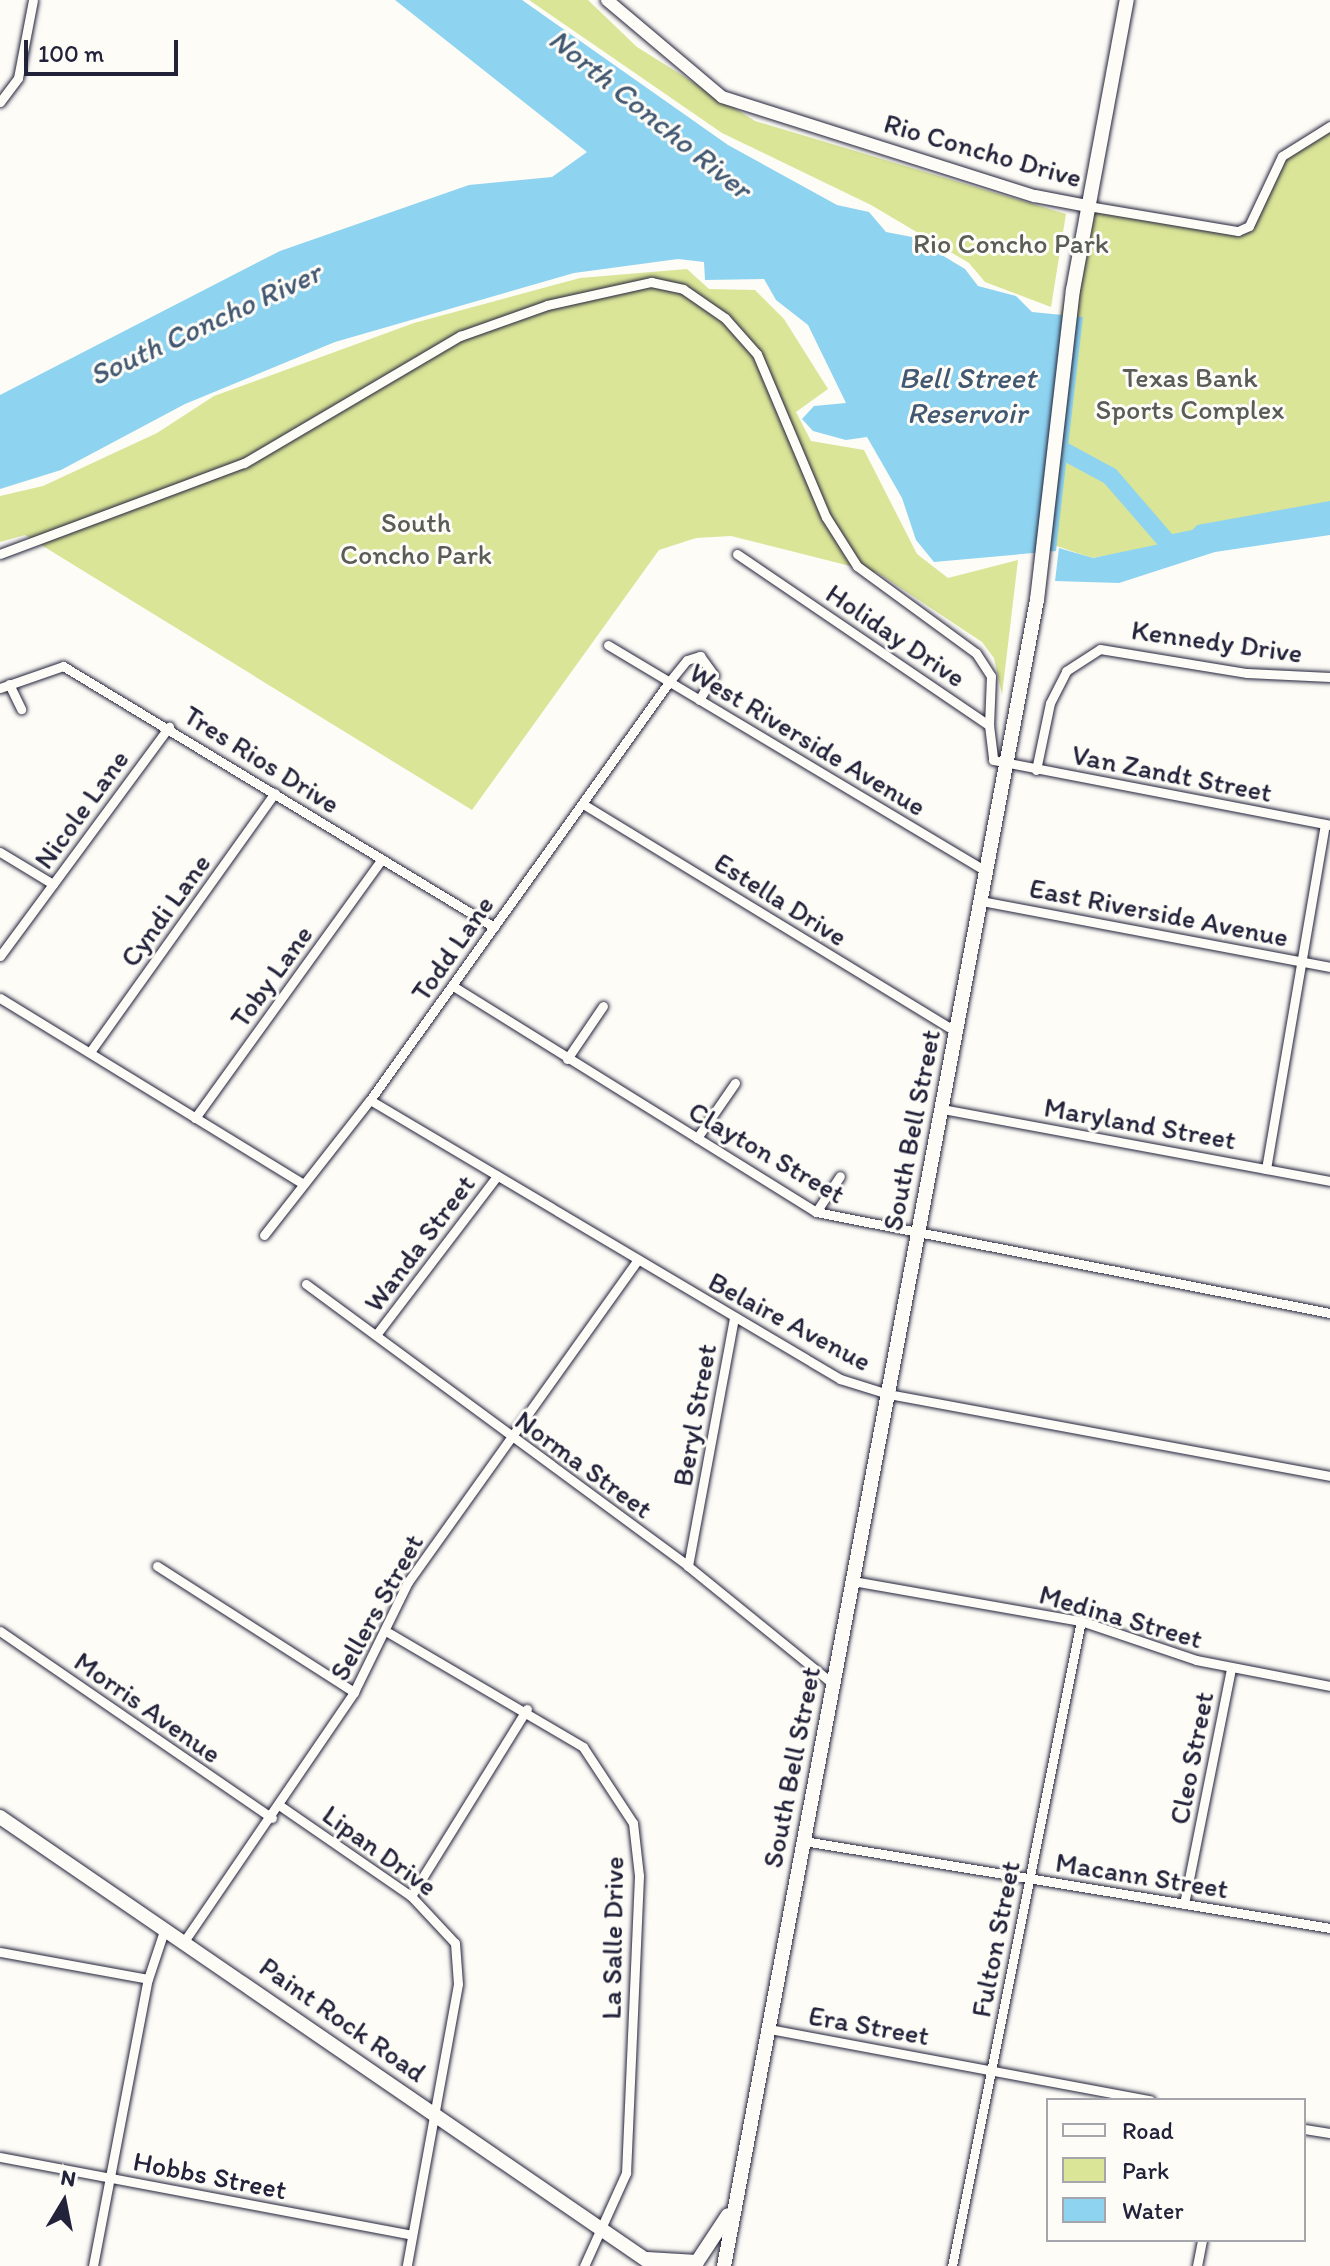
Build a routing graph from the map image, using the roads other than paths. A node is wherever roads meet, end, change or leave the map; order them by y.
1 (33, 0) edge
2 (607, 0) edge
3 (1127, 0) edge
4 (0, 102) edge
5 (1330, 126) edge
6 (1088, 206) junction
7 (0, 554) edge
8 (737, 554) dead end
9 (608, 645) dead end
10 (1330, 677) edge
11 (669, 682) junction
12 (4, 686) edge
13 (699, 700) junction
14 (21, 709) dead end
15 (989, 725) junction
16 (169, 727) junction
17 (1006, 766) junction
18 (1036, 770) junction
19 (275, 793) junction
20 (583, 804) junction
21 (1328, 825) edge
22 (0, 852) edge
23 (382, 859) junction
24 (986, 871) junction
25 (53, 884) junction
26 (981, 901) junction
27 (494, 927) junction
28 (0, 956) edge
29 (1302, 961) junction
30 (1330, 967) edge
31 (453, 986) junction
32 (0, 998) edge
33 (603, 1006) dead end
34 (956, 1032) junction
35 (90, 1052) junction
36 (567, 1059) junction
37 (735, 1083) dead end
38 (370, 1100) junction
39 (942, 1109) junction
40 (195, 1118) junction
41 (697, 1138) junction
42 (1266, 1169) junction
43 (497, 1176) junction
44 (840, 1176) dead end
45 (1330, 1181) edge
46 (302, 1183) junction
47 (816, 1212) junction
48 (264, 1235) dead end
49 (917, 1238) junction
50 (638, 1260) junction
51 (306, 1284) dead end
52 (1330, 1313) edge
53 (734, 1318) junction
54 (376, 1335) junction
55 (888, 1394) junction
56 (509, 1438) junction
57 (1330, 1476) edge
58 (157, 1566) dead end
59 (688, 1566) junction
60 (853, 1581) junction
61 (1081, 1621) junction
62 (0, 1631) edge
63 (389, 1633) junction
64 (1231, 1669) junction
65 (833, 1684) junction
66 (1330, 1686) edge
67 (354, 1692) junction
68 (527, 1709) junction
69 (279, 1805) junction
70 (0, 1817) edge
71 (272, 1818) junction
72 (804, 1841) junction
73 (1029, 1878) junction
74 (411, 1896) junction
75 (1184, 1904) junction
76 (165, 1928) junction
77 (1330, 1928) edge
78 (185, 1940) junction
79 (0, 1952) edge
80 (148, 1979) junction
81 (769, 2029) junction
82 (991, 2068) junction
83 (1140, 2098) edge
84 (430, 2113) junction
85 (1306, 2129) edge
86 (1330, 2133) edge
87 (0, 2157) edge
88 (109, 2178) junction
89 (736, 2197) junction
90 (600, 2229) junction
91 (412, 2235) junction
92 (1202, 2242) edge
93 (649, 2263) edge
94 (93, 2266) edge
95 (407, 2266) edge
96 (584, 2266) edge
97 (724, 2266) edge
98 (952, 2266) edge
99 (1197, 2266) edge

1 - 4 street
2 - 6 street, Rio Concho Drive
3 - 6 main road, South Bell Street
5 - 6 street, Rio Concho Drive
6 - 17 main road, South Bell Street
7 - 15 street
8 - 15 street, Holiday Drive
9 - 11 street, West Riverside Avenue
10 - 18 street, Kennedy Drive
11 - 13 street, West Riverside Avenue
11 - 13 street, Todd Lane
11 - 20 street, Todd Lane
12 - 14 street
12 - 16 street, Tres Rios Drive
13 - 24 street, West Riverside Avenue
15 - 17 street
16 - 19 street, Tres Rios Drive
16 - 25 street, Nicole Lane
17 - 18 street, Van Zandt Street
17 - 24 main road, South Bell Street
18 - 21 street, Van Zandt Street
19 - 23 street, Tres Rios Drive
19 - 35 street, Cyndi Lane
20 - 27 street, Todd Lane
20 - 34 street, Estella Drive
21 - 29 street
22 - 25 street
23 - 27 street, Tres Rios Drive
23 - 40 street, Toby Lane
24 - 26 main road, South Bell Street
25 - 28 street, Nicole Lane
26 - 29 street, East Riverside Avenue
26 - 34 main road, South Bell Street
27 - 31 street, Todd Lane
29 - 30 street, East Riverside Avenue
29 - 42 street
31 - 36 street, Clayton Street
31 - 38 street, Todd Lane
32 - 35 street
33 - 36 street
34 - 39 main road, South Bell Street
35 - 40 street
36 - 41 street, Clayton Street
37 - 41 street
38 - 43 street, Belaire Avenue
38 - 46 street, Todd Lane
39 - 42 street, Maryland Street
39 - 49 main road, South Bell Street
40 - 46 street
41 - 47 street, Clayton Street
42 - 45 street, Maryland Street
43 - 50 street, Belaire Avenue
43 - 54 street, Wanda Street
44 - 47 street
46 - 48 street, Todd Lane
47 - 49 street, Clayton Street
49 - 52 street, Clayton Street
49 - 55 main road, South Bell Street
50 - 53 street, Belaire Avenue
50 - 56 street, Sellers Street
51 - 54 street, Norma Street
53 - 55 street, Belaire Avenue
53 - 59 street, Beryl Street
54 - 56 street, Norma Street
55 - 57 street, Belaire Avenue
55 - 60 main road, South Bell Street
56 - 59 street, Norma Street
56 - 63 street, Sellers Street
58 - 67 street
59 - 65 street, Norma Street
60 - 61 street, Medina Street
60 - 65 main road, South Bell Street
61 - 64 street, Medina Street
61 - 73 street, Fulton Street
62 - 71 street, Morris Avenue
63 - 67 street, Sellers Street
63 - 68 street, La Salle Drive
64 - 66 street, Medina Street
64 - 75 street, Cleo Street
65 - 72 main road, South Bell Street
67 - 69 street, Sellers Street
68 - 74 street
68 - 90 street, La Salle Drive
69 - 71 street, Sellers Street
69 - 74 street, Lipan Drive
70 - 76 main road, Paint Rock Road
71 - 78 street, Sellers Street
72 - 73 street, Macann Street
72 - 81 main road, South Bell Street
73 - 75 street, Macann Street
73 - 82 street, Fulton Street
74 - 84 street, Lipan Drive
75 - 77 street, Macann Street
76 - 78 main road, Paint Rock Road
76 - 80 street
78 - 84 main road, Paint Rock Road
79 - 80 street
80 - 88 street
81 - 82 street, Era Street
81 - 89 main road, South Bell Street
82 - 83 street, Era Street
82 - 98 street, Fulton Street
84 - 90 main road, Paint Rock Road
84 - 91 street, Lipan Drive
85 - 86 street
87 - 88 street, Hobbs Street
88 - 91 street, Hobbs Street
88 - 94 street
89 - 93 main road
89 - 97 main road, South Bell Street
90 - 93 main road, Paint Rock Road
90 - 96 street, La Salle Drive
91 - 95 street, Lipan Drive
92 - 99 street

